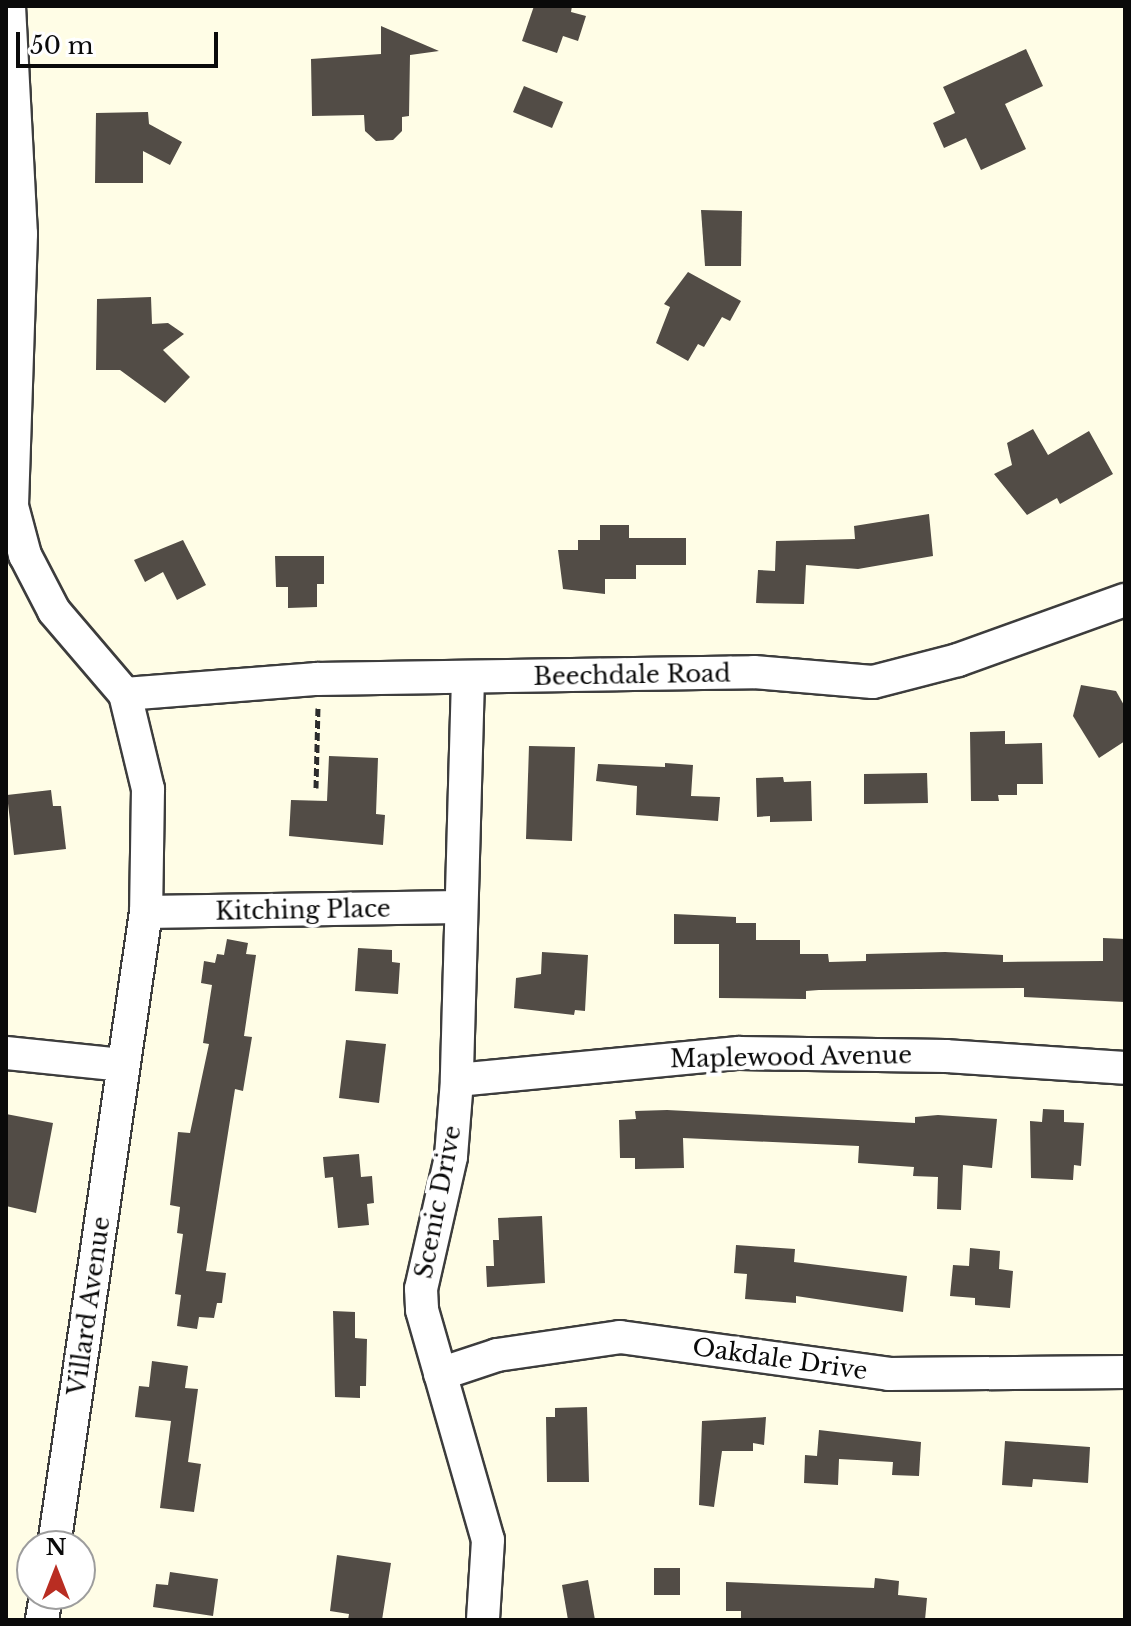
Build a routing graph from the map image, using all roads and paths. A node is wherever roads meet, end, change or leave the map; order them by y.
1 (9, 6) edge
2 (1125, 600) edge
3 (468, 678) junction
4 (125, 694) junction
5 (318, 699) dead end
6 (316, 788) dead end
7 (459, 907) junction
8 (146, 912) junction
9 (6, 1053) edge
10 (122, 1065) junction
11 (1125, 1068) edge
12 (457, 1080) junction
13 (1125, 1372) edge
14 (440, 1374) junction
15 (56, 1530) edge
16 (483, 1620) edge

1 - 4 street
2 - 3 street, Beechdale Road
3 - 4 street, Beechdale Road
3 - 7 street, Scenic Drive
4 - 8 street, Villard Avenue
5 - 6 path
7 - 8 street, Kitching Place
7 - 12 street, Scenic Drive
8 - 10 street, Villard Avenue
9 - 10 street
10 - 15 street, Villard Avenue
11 - 12 street, Maplewood Avenue
12 - 14 street, Scenic Drive
13 - 14 street, Oakdale Drive
14 - 16 street, Scenic Drive

